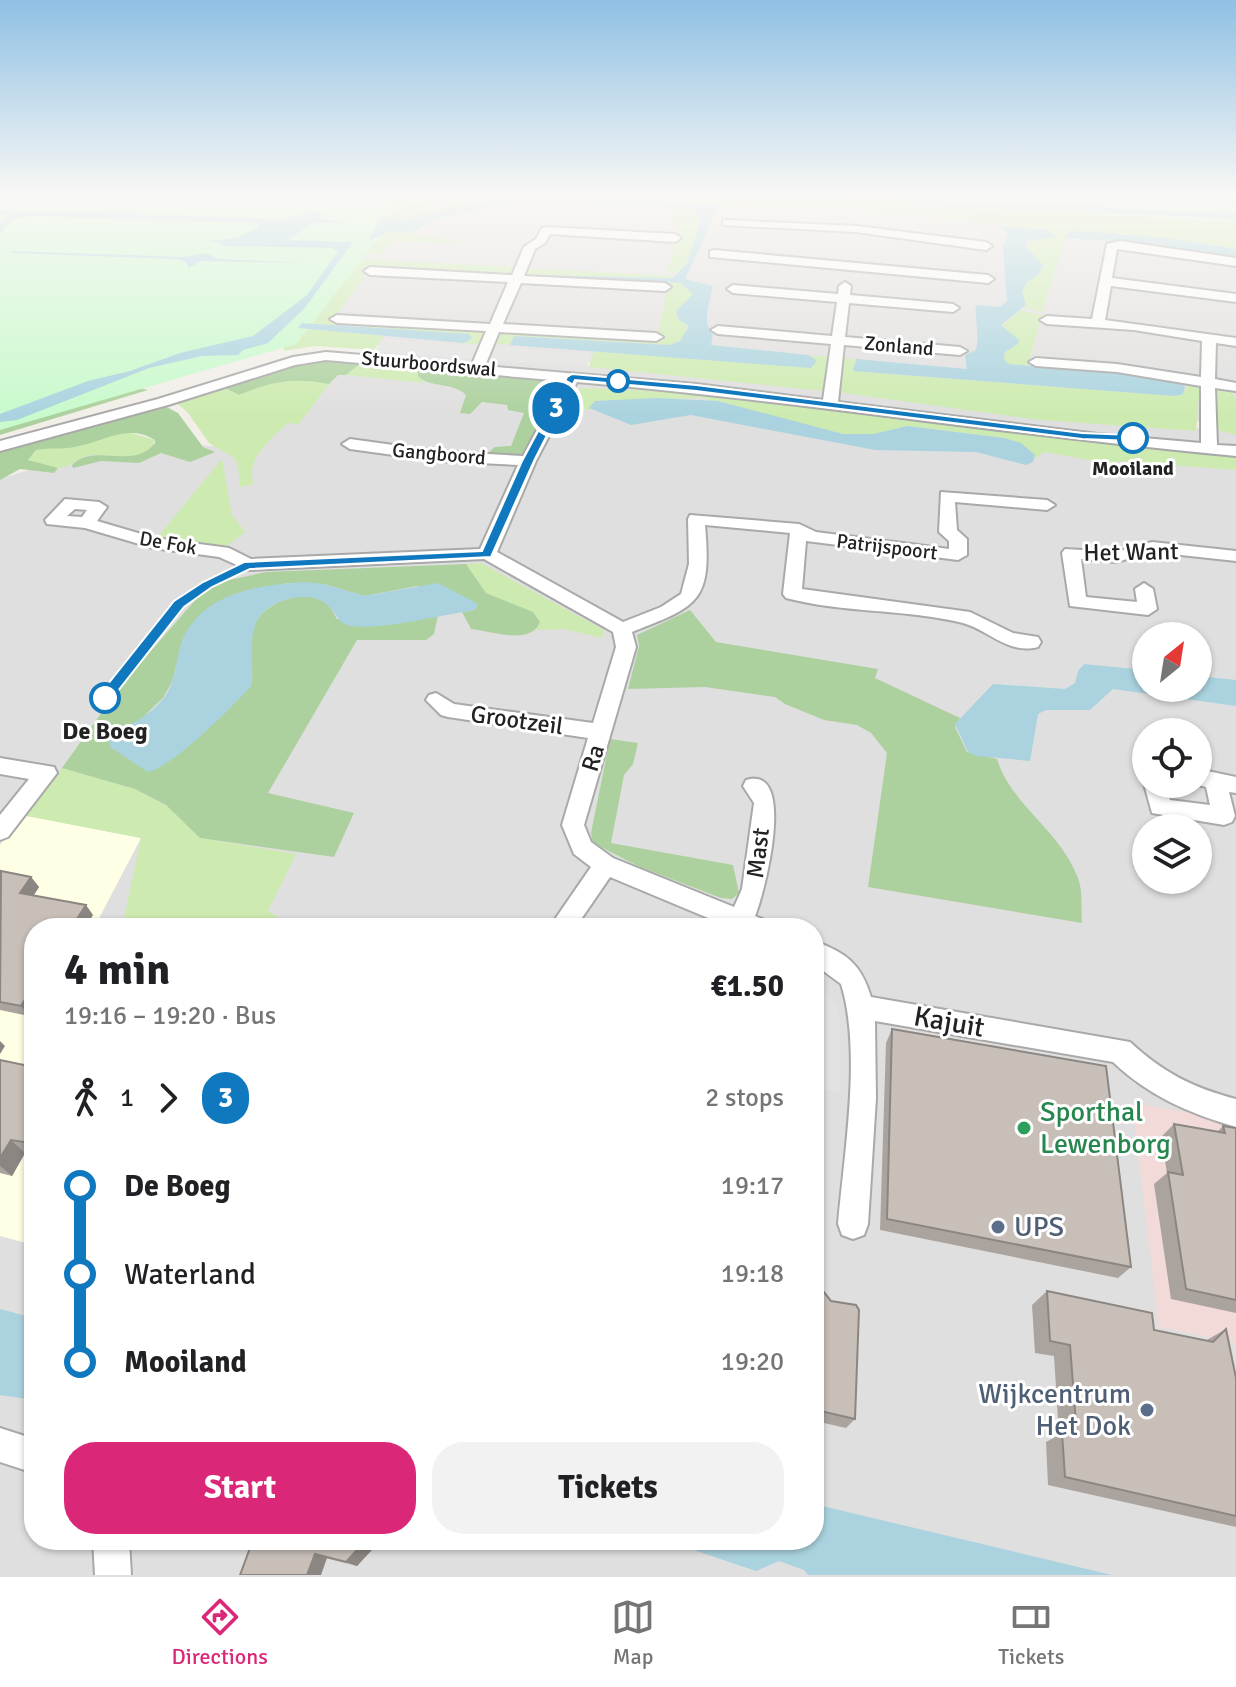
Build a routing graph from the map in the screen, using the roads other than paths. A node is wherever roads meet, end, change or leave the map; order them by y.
1 (521, 268) edge
2 (848, 268) edge
3 (876, 268) edge
4 (924, 268) edge
5 (1107, 268) edge
6 (370, 271) dead end
7 (924, 273) junction
8 (516, 279) junction
9 (988, 279) dead end
10 (1104, 281) junction
11 (665, 287) dead end
12 (733, 289) dead end
13 (842, 298) junction
14 (1236, 298) edge
15 (953, 308) dead end
16 (337, 319) dead end
17 (1047, 320) dead end
18 (1098, 322) junction
19 (495, 328) junction
20 (718, 330) dead end
21 (656, 337) dead end
22 (1209, 337) junction
23 (838, 340) junction
24 (1236, 342) edge
25 (960, 351) dead end
26 (1036, 362) dead end
27 (477, 368) junction
28 (572, 377) junction
29 (1208, 382) junction
30 (1236, 387) edge
31 (830, 404) junction
32 (350, 444) dead end
33 (0, 446) edge
34 (1209, 446) junction
35 (1236, 449) edge
36 (528, 461) junction
37 (1047, 505) dead end
38 (86, 523) dead end
39 (799, 529) junction
40 (487, 554) junction
41 (1236, 556) edge
42 (1144, 589) dead end
43 (622, 629) junction
44 (1031, 642) dead end
45 (436, 700) dead end
46 (601, 732) junction
47 (0, 766) edge
48 (1216, 780) edge
49 (754, 786) dead end
50 (1158, 798) edge
51 (0, 831) edge
52 (605, 865) junction
53 (568, 918) edge
54 (734, 918) edge
55 (750, 918) edge
56 (824, 957) edge
57 (862, 1007) junction
58 (1236, 1113) edge
59 (853, 1224) dead end
60 (0, 1445) edge
61 (24, 1453) edge
62 (112, 1550) edge
63 (113, 1575) edge

1 - 8 street
2 - 13 street, Zonland
3 - 7 street
4 - 7 street
5 - 10 street
6 - 8 street
7 - 9 street
8 - 11 street
8 - 19 street
10 - 14 street
10 - 18 street
12 - 13 street, Zonland
13 - 15 street, Zonland
13 - 23 street, Zonland
16 - 19 street
17 - 18 street
18 - 22 street
19 - 21 street
19 - 27 street
20 - 23 street, Zonland
22 - 24 street
22 - 29 street
23 - 25 street, Zonland
23 - 31 street, Zonland
26 - 29 street
27 - 28 street, Stuurboordswal
27 - 33 street, Stuurboordswal
28 - 31 street, Stuurboordswal
28 - 36 street
29 - 30 street
29 - 34 street
31 - 34 street, Stuurboordswal
32 - 36 street, Gangboord
34 - 35 street, Stuurboordswal
36 - 40 street
37 - 39 street, Patrijspoort
38 - 40 street, De Fok
39 - 43 street, Patrijspoort
39 - 44 street
40 - 43 street
41 - 42 street, Het Want
43 - 46 street, Ra
45 - 46 street, Grootzeil
46 - 52 street, Ra
47 - 51 street
48 - 50 street
49 - 55 street, Mast
52 - 53 street
52 - 54 street, Ra
56 - 57 street
57 - 58 street, Kajuit
57 - 59 street
60 - 61 street
62 - 63 street

